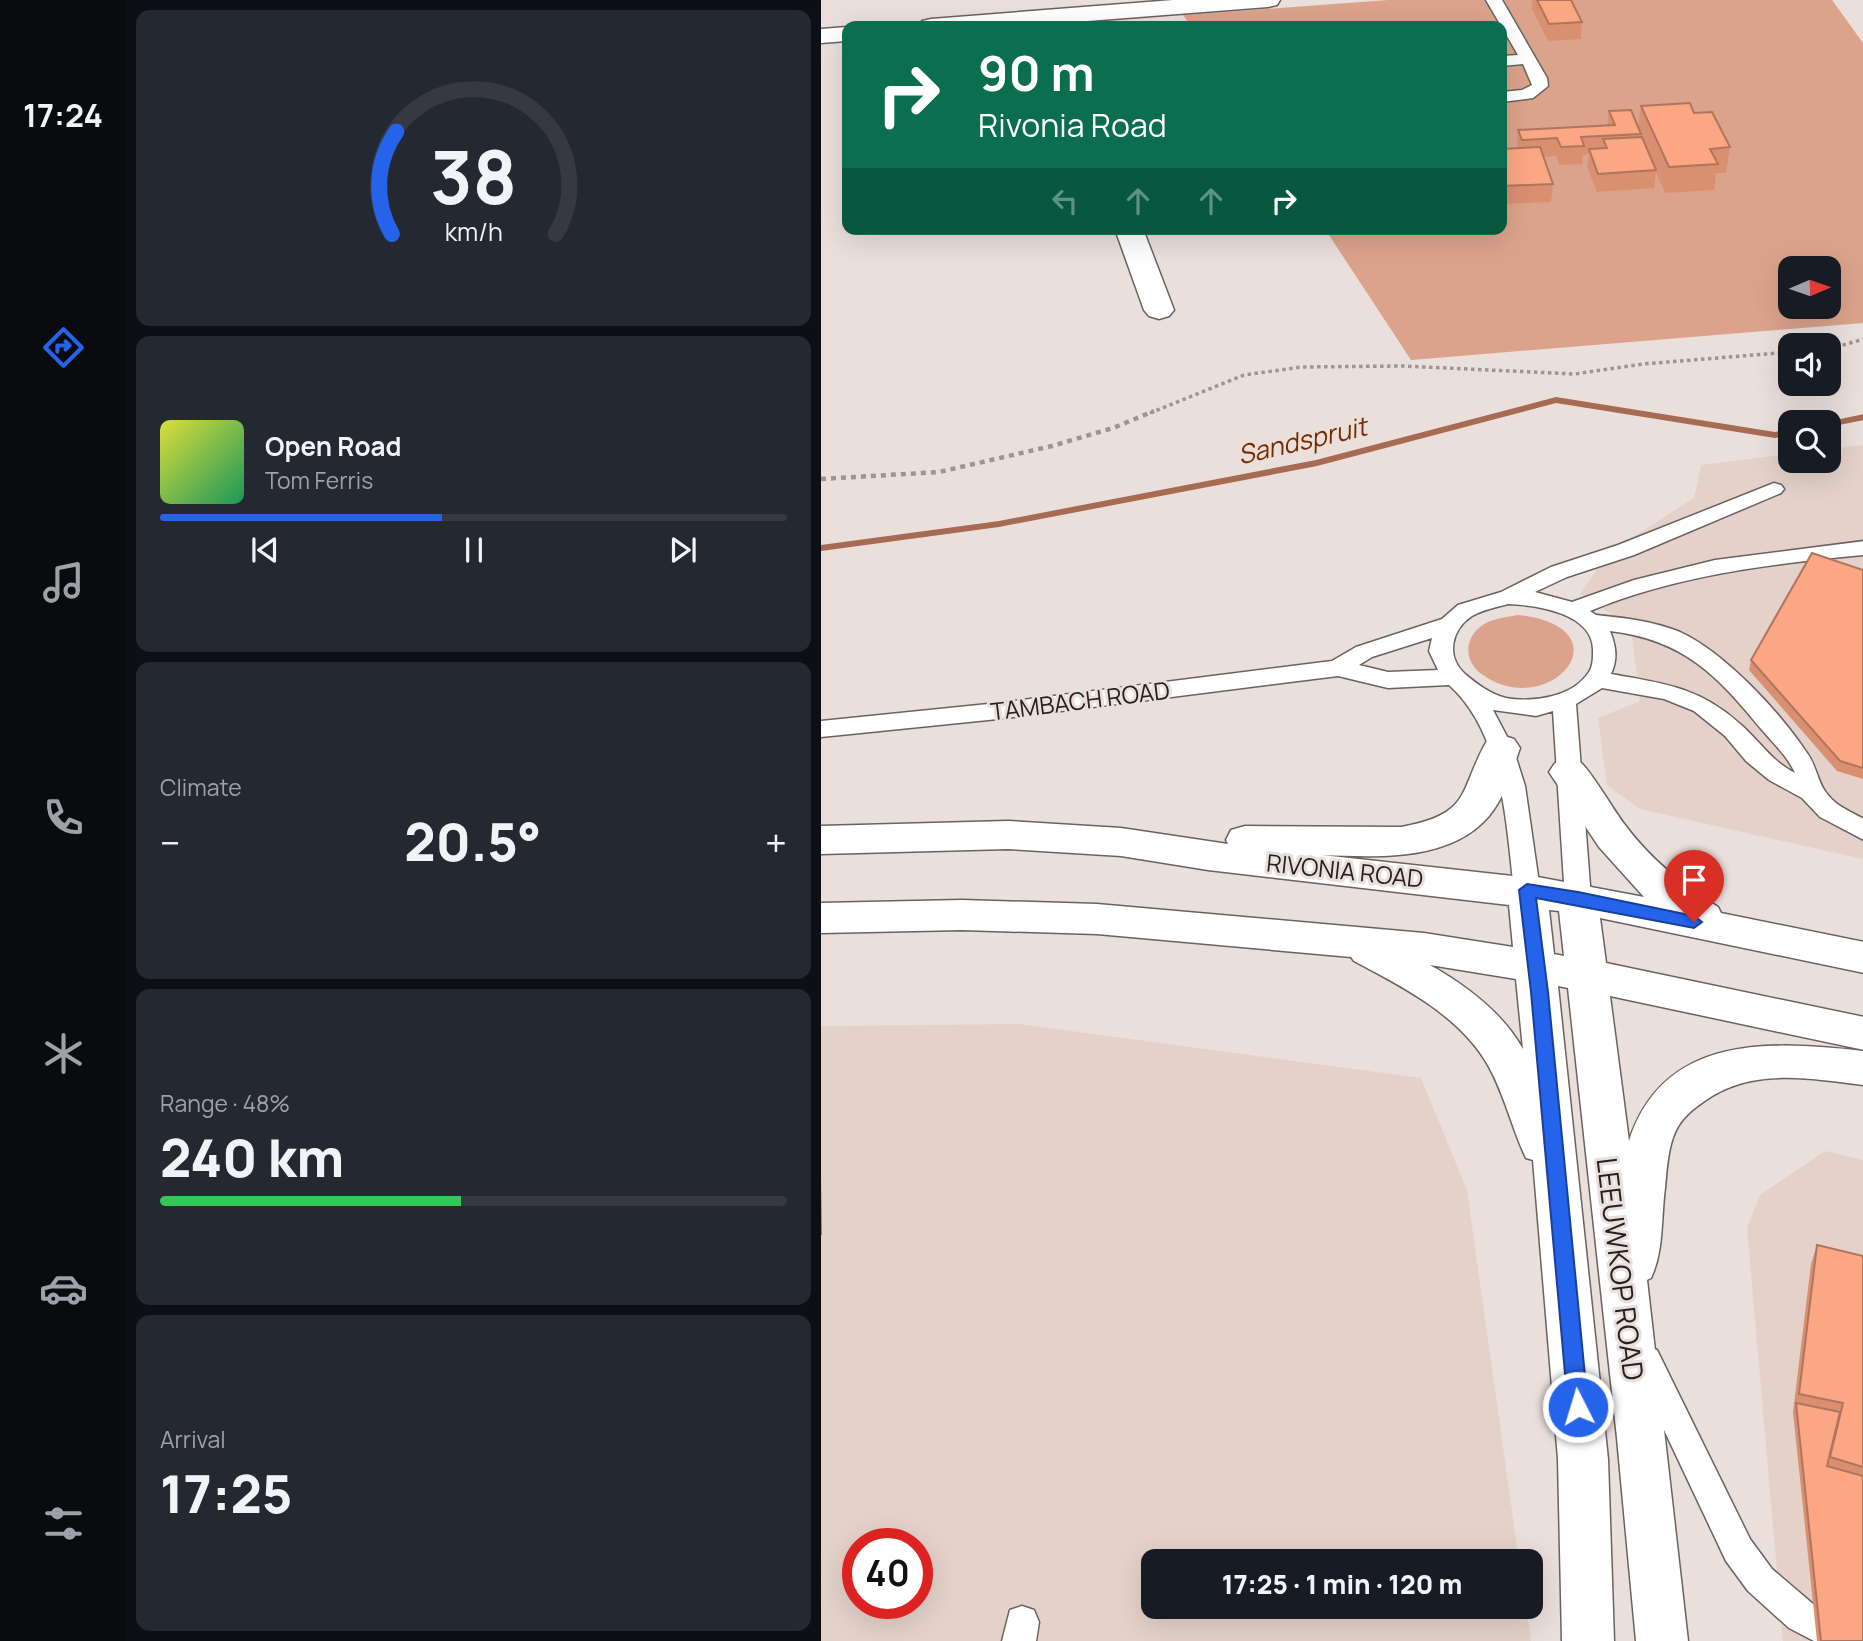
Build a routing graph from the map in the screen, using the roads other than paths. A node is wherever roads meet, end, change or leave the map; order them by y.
1 (1268, 0) edge
2 (1495, 0) edge
3 (1199, 3) edge
4 (1154, 5) edge
5 (1053, 21) edge
6 (1501, 21) edge
7 (1507, 32) edge
8 (842, 34) edge
9 (821, 36) edge
10 (1528, 59) junction
11 (1507, 61) edge
12 (1507, 97) edge
13 (1131, 235) edge
14 (1159, 310) dead end
15 (1774, 489) dead end
16 (1863, 548) edge
17 (1625, 550) junction
18 (1507, 597) junction
19 (1576, 613) junction
20 (1449, 624) junction
21 (1338, 667) junction
22 (1451, 677) junction
23 (1597, 679) junction
24 (1473, 695) junction
25 (1565, 701) junction
26 (821, 729) edge
27 (1501, 748) junction
28 (1568, 772) junction
29 (1811, 792) junction
30 (1863, 831) edge
31 (821, 840) edge
32 (1208, 856) junction
33 (1527, 890) junction
34 (1578, 898) junction
35 (821, 918) edge
36 (1717, 927) junction
37 (1351, 941) junction
38 (1863, 958) edge
39 (1537, 967) junction
40 (1586, 975) junction
41 (1863, 1034) edge
42 (1863, 1068) edge
43 (1557, 1174) junction
44 (1627, 1322) junction
45 (1588, 1641) edge
46 (1662, 1641) edge
47 (1847, 1641) edge

1 - 3 main road
2 - 6 lane
3 - 4 main road
4 - 5 main road
7 - 10 lane
8 - 9 main road
10 - 11 lane
10 - 12 lane
13 - 14 main road
15 - 17 lane
16 - 19 lane
17 - 18 lane
17 - 19 lane
18 - 19 lane, TAMBACH ROAD
18 - 20 lane, TAMBACH ROAD
19 - 23 lane
19 - 29 lane, TAMBACH ROAD
20 - 21 lane, TAMBACH ROAD
20 - 22 lane
21 - 22 lane, TAMBACH ROAD
21 - 26 lane, TAMBACH ROAD
22 - 24 lane
23 - 25 lane
23 - 29 lane
24 - 25 lane
24 - 27 lane
25 - 28 lane
27 - 32 main road
27 - 33 lane
28 - 34 lane
28 - 36 main road
29 - 30 lane
31 - 32 main road, RIVONIA ROAD
32 - 33 main road, RIVONIA ROAD
33 - 34 main road, RIVONIA ROAD
33 - 39 main road, LEEUWKOP ROAD
34 - 36 main road, RIVONIA ROAD
34 - 40 main road, LEEUWKOP ROAD
35 - 37 main road
36 - 38 main road, RIVONIA ROAD
37 - 39 main road
37 - 43 main road
39 - 40 main road
39 - 43 main road, LEEUWKOP ROAD
40 - 41 main road
40 - 44 main road, LEEUWKOP ROAD
42 - 44 main road
43 - 45 main road, LEEUWKOP ROAD
44 - 46 main road, LEEUWKOP ROAD
44 - 47 lane

